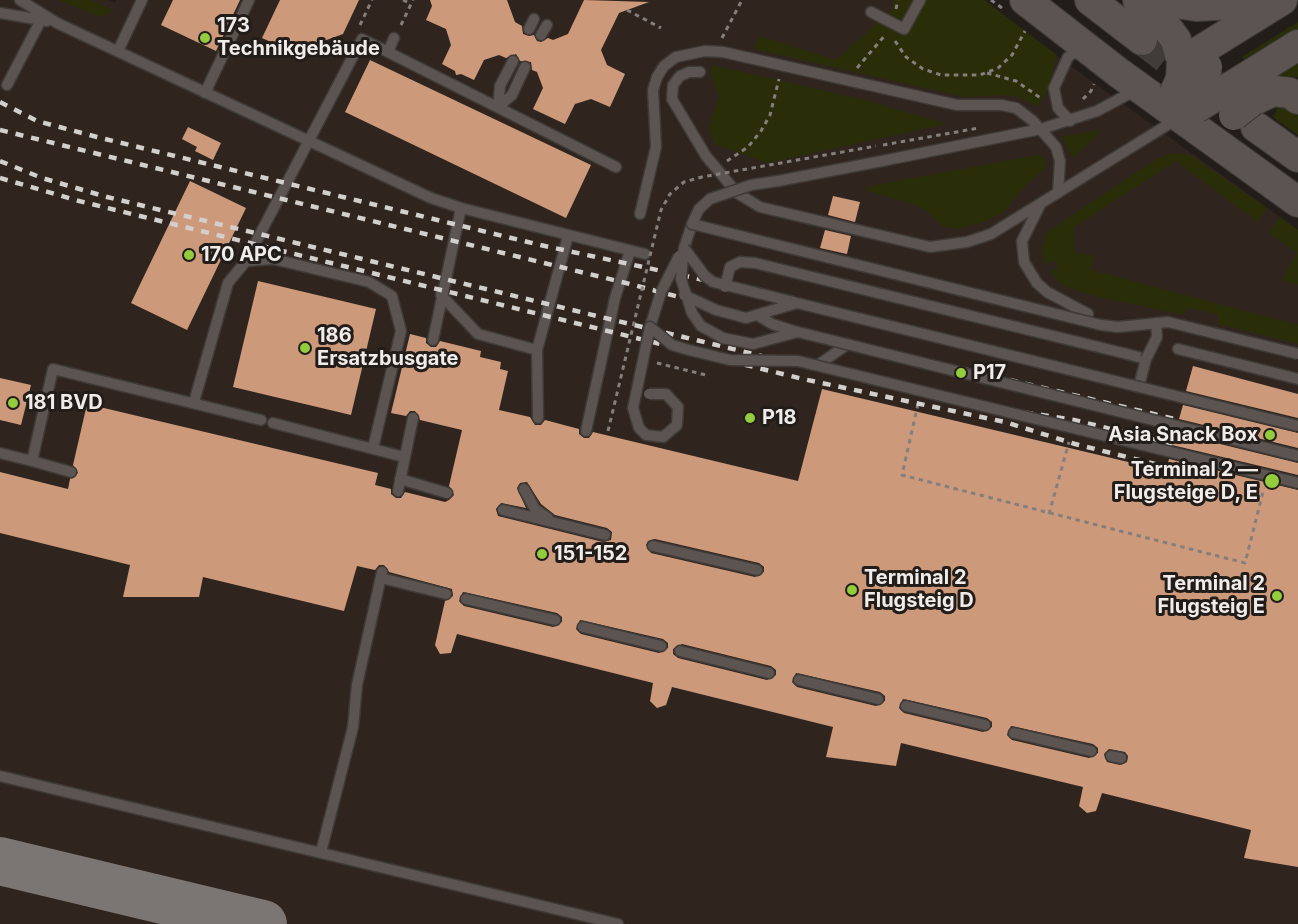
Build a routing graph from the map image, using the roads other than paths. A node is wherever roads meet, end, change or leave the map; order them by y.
1 (19, 0) edge
2 (142, 0) edge
3 (249, 0) edge
4 (920, 0) edge
5 (1090, 0) edge
6 (1138, 0) edge
7 (1157, 0) edge
8 (1281, 1) edge
9 (0, 12) edge
10 (871, 12) dead end
11 (1026, 13) edge
12 (41, 20) junction
13 (57, 23) junction
14 (394, 38) road end
15 (1142, 40) tunnel mouth
16 (1298, 45) edge
17 (1085, 47) junction
18 (117, 51) junction
19 (388, 52) junction
20 (1190, 57) junction
21 (513, 61) dead end
22 (525, 67) dead end
23 (700, 72) dead end
24 (7, 85) dead end
25 (205, 93) junction
26 (1298, 99) edge
27 (1246, 105) junction
28 (498, 107) junction
29 (1186, 111) junction
30 (1070, 121) junction
31 (1041, 129) junction
32 (1149, 137) junction
33 (309, 142) junction
34 (1298, 158) edge
35 (616, 166) dead end
36 (1058, 193) junction
37 (1298, 202) edge
38 (1040, 204) junction
39 (461, 208) junction
40 (639, 214) dead end
41 (692, 224) junction
42 (568, 236) junction
43 (684, 248) junction
44 (630, 251) junction
45 (645, 254) dead end
46 (246, 261) junction
47 (725, 287) junction
48 (441, 295) junction
49 (684, 295) junction
50 (796, 303) junction
51 (1089, 314) dead end
52 (759, 316) junction
53 (1156, 323) junction
54 (650, 327) junction
55 (798, 332) junction
56 (433, 340) dead end
57 (848, 344) junction
58 (1178, 349) dead end
59 (537, 350) junction
60 (1298, 354) edge
61 (1146, 359) junction
62 (818, 365) junction
63 (1298, 379) edge
64 (1139, 386) junction
65 (649, 394) dead end
66 (194, 402) junction
67 (413, 418) dead end
68 (538, 418) dead end
69 (261, 420) dead end
70 (273, 423) dead end
71 (1298, 426) edge
72 (586, 430) dead end
73 (373, 448) junction
74 (0, 453) edge
75 (1298, 456) edge
76 (404, 457) junction
77 (32, 461) junction
78 (71, 472) dead end
79 (400, 478) junction
80 (1298, 483) edge
81 (524, 489) dead end
82 (398, 491) dead end
83 (447, 493) dead end
84 (503, 510) dead end
85 (553, 522) junction
86 (605, 535) dead end
87 (653, 546) dead end
88 (757, 570) dead end
89 (446, 594) dead end
90 (466, 599) dead end
91 (555, 621) dead end
92 (584, 627) dead end
93 (661, 646) dead end
94 (680, 651) dead end
95 (769, 673) dead end
96 (799, 680) dead end
97 (878, 699) dead end
98 (906, 706) dead end
99 (985, 725) dead end
100 (1014, 733) dead end
101 (1091, 751) dead end
102 (0, 776) edge
103 (321, 852) junction
104 (618, 924) edge

1 - 13 lane
2 - 18 lane
3 - 25 lane
4 - 10 lane
5 - 15 street
6 - 20 street
7 - 8 street
8 - 20 street
9 - 12 lane
11 - 17 street
12 - 13 lane
12 - 24 lane
13 - 18 lane
14 - 19 lane
16 - 27 street
17 - 29 street
17 - 30 lane
18 - 25 lane
19 - 28 lane
19 - 33 lane
20 - 29 street, bridge
20 - 29 street
21 - 28 lane
22 - 28 lane
23 - 38 lane
25 - 33 lane
26 - 27 street
27 - 29 street, bridge
27 - 34 street
28 - 35 lane
29 - 30 lane
29 - 32 lane
29 - 32 lane
29 - 37 street
30 - 31 lane
31 - 36 lane
31 - 40 lane
31 - 41 lane, bridge
32 - 36 lane
33 - 39 lane
33 - 46 lane
36 - 38 lane
38 - 51 lane
39 - 42 lane
39 - 48 lane
41 - 43 lane
41 - 53 lane, bridge
42 - 44 lane
42 - 59 lane
43 - 47 lane, bridge
43 - 49 lane, bridge
43 - 54 lane, bridge
44 - 45 lane
44 - 72 lane
46 - 66 lane
46 - 73 lane
47 - 50 lane, bridge
47 - 61 lane, bridge
48 - 56 lane
48 - 59 lane
49 - 52 lane, bridge
49 - 55 lane, bridge
50 - 52 lane, bridge
50 - 64 lane, bridge
52 - 55 lane, bridge
53 - 60 lane, bridge
53 - 61 lane, bridge
54 - 62 lane, bridge
54 - 65 lane, bridge
55 - 57 lane, bridge
57 - 62 lane
57 - 75 lane, bridge
58 - 63 lane
59 - 68 lane
61 - 64 lane
62 - 80 lane, bridge
64 - 71 lane, bridge
66 - 69 lane
66 - 77 lane
67 - 76 lane
70 - 73 lane
73 - 76 lane
74 - 77 lane
76 - 79 lane
77 - 78 lane
79 - 82 lane
79 - 83 lane
81 - 85 lane
84 - 85 lane
85 - 86 lane
87 - 88 lane
89 - 103 lane
90 - 91 lane
92 - 93 lane
94 - 95 lane
96 - 97 lane
98 - 99 lane
100 - 101 lane
102 - 103 lane
103 - 104 lane

